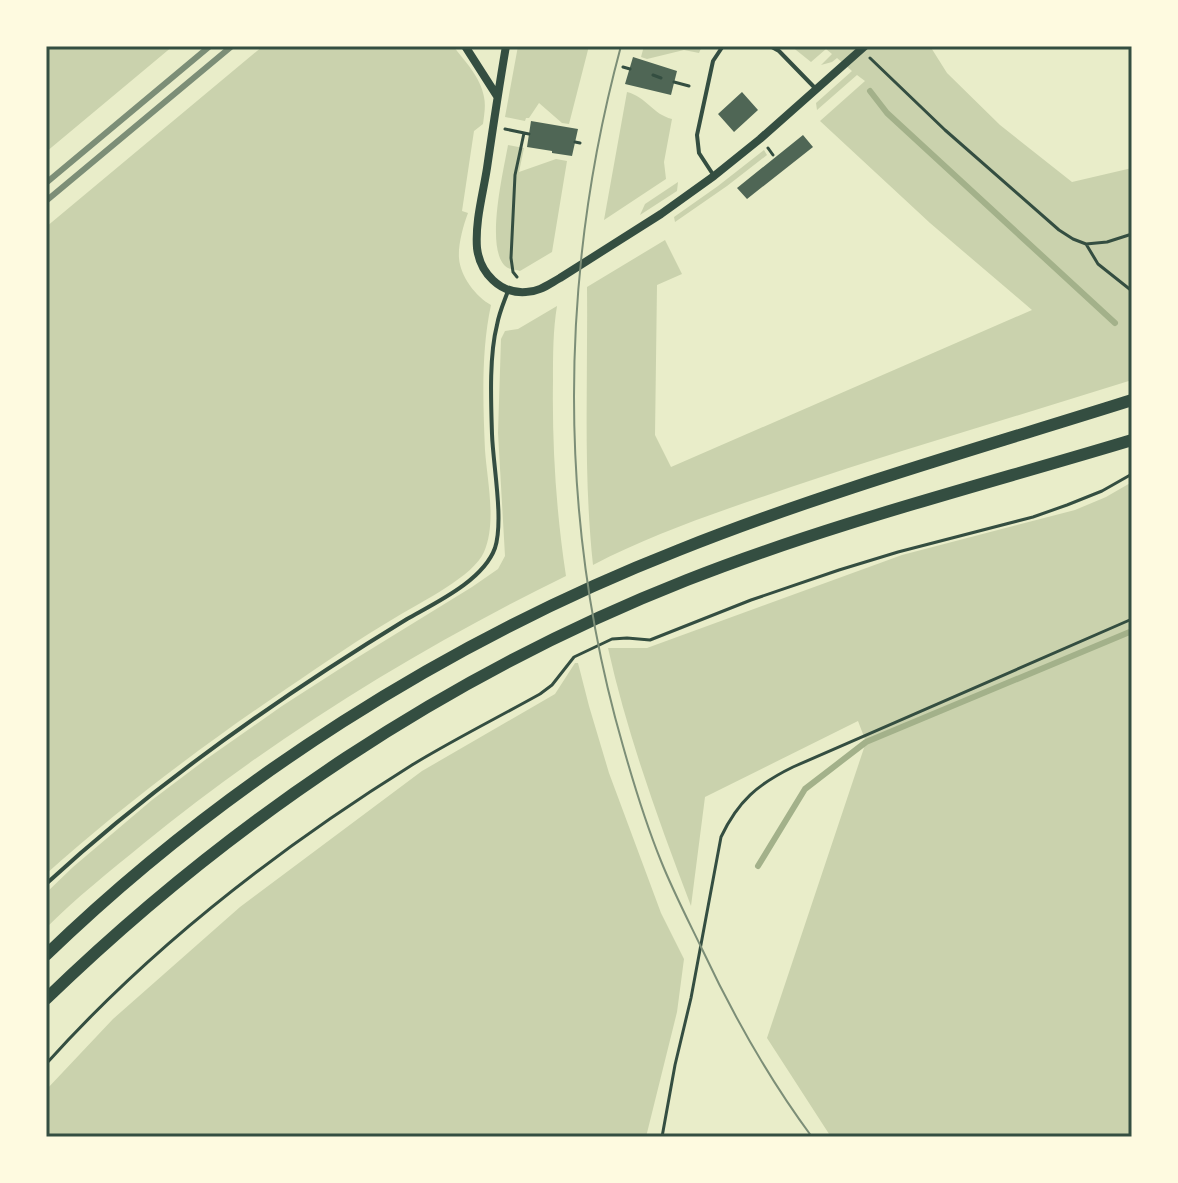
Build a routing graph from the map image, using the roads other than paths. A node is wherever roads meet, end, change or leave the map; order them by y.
1 (465, 46) edge
2 (506, 46) edge
3 (723, 46) edge
4 (770, 46) edge
5 (863, 48) edge
6 (817, 89) junction
7 (497, 97) junction
8 (714, 176) junction
9 (508, 291) junction
10 (1132, 400) edge
11 (1132, 440) edge
12 (46, 884) edge
13 (46, 955) edge
14 (46, 999) edge

1 - 7 street
2 - 7 street
3 - 8 lane
4 - 6 lane
5 - 6 street
6 - 8 street
7 - 9 street
8 - 9 street
9 - 12 lane
10 - 13 main road
11 - 14 main road

